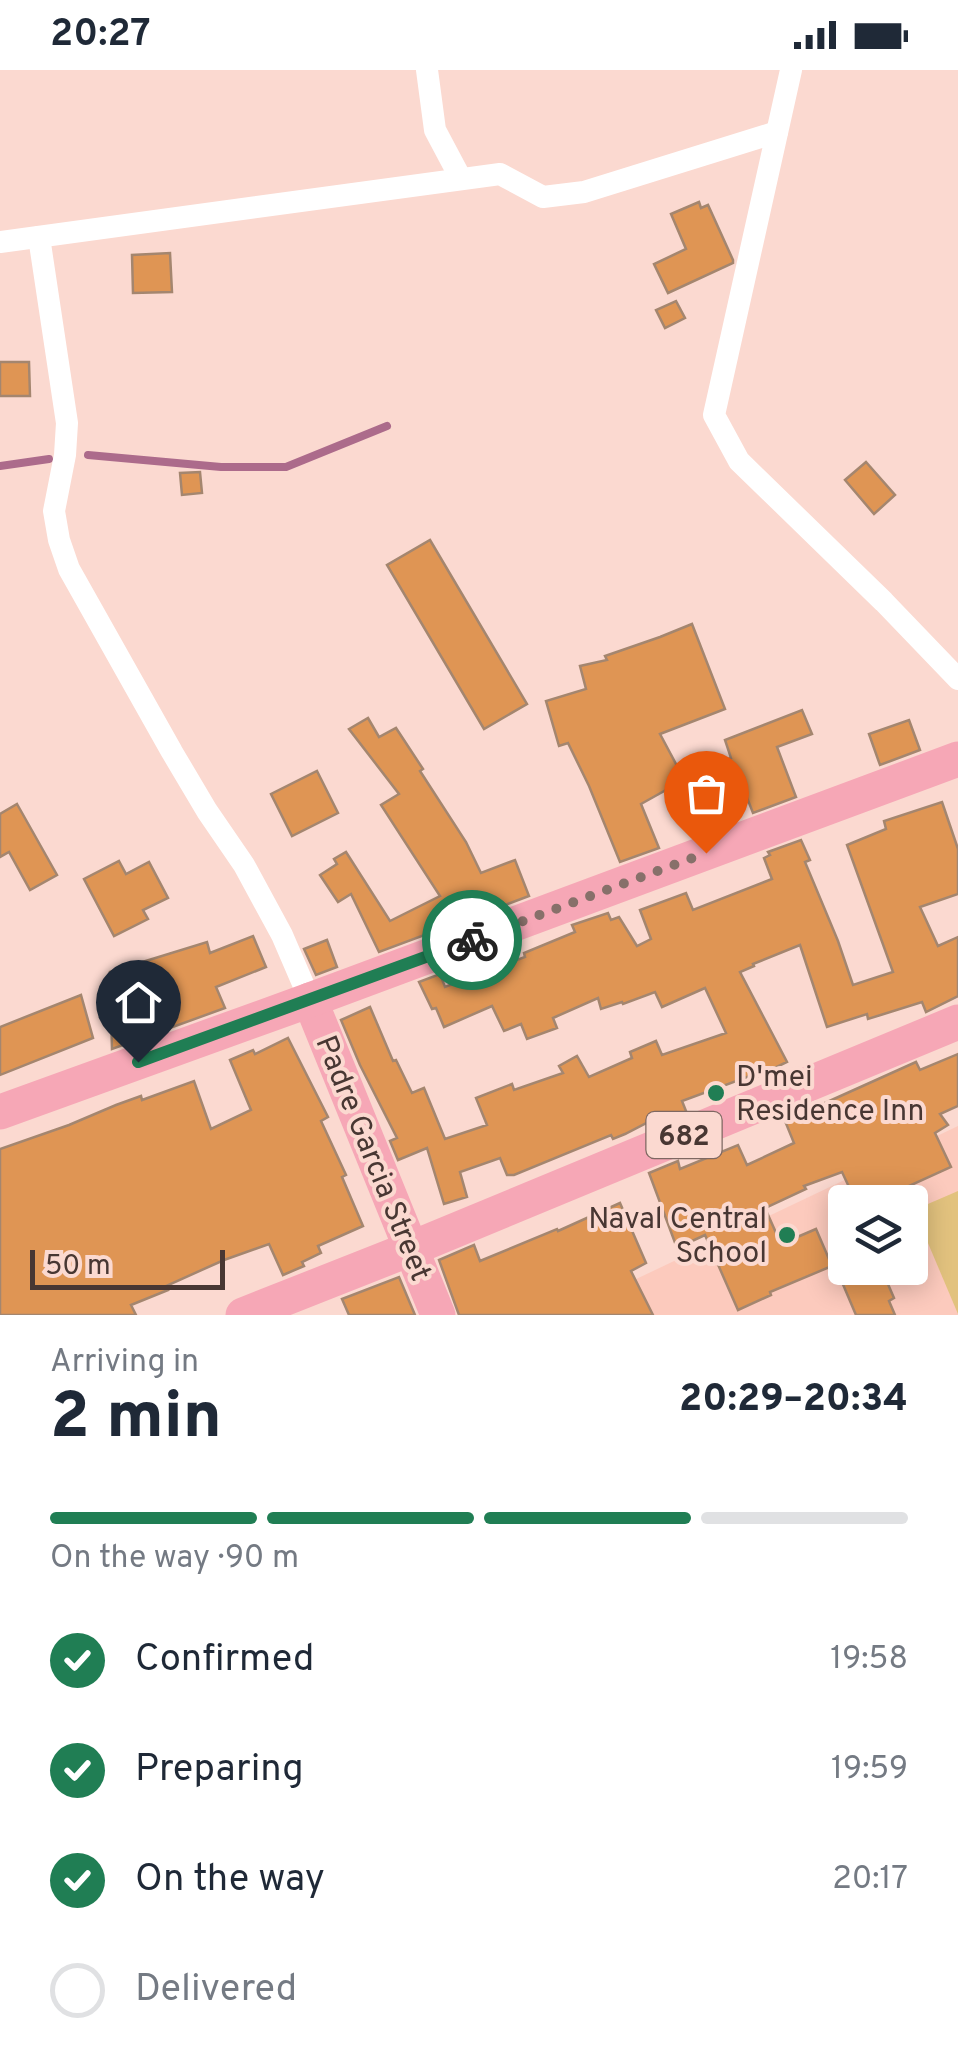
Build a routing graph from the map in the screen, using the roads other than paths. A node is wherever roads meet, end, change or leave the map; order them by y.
1 (427, 70) edge
2 (792, 70) edge
3 (777, 132) junction
4 (461, 179) junction
5 (39, 237) junction
6 (0, 242) edge
7 (958, 679) edge
8 (958, 759) edge
9 (310, 1000) junction
10 (958, 1022) edge
11 (0, 1112) edge
12 (410, 1249) junction
13 (243, 1315) edge
14 (438, 1315) edge

1 - 4 street
2 - 3 street
3 - 4 street
3 - 7 street
4 - 5 street
5 - 6 street
5 - 9 street
8 - 9 main road
9 - 11 main road
9 - 12 main road, Padre Garcia Street
10 - 12 main road, 682
12 - 13 main road
12 - 14 main road, Padre Garcia Street

